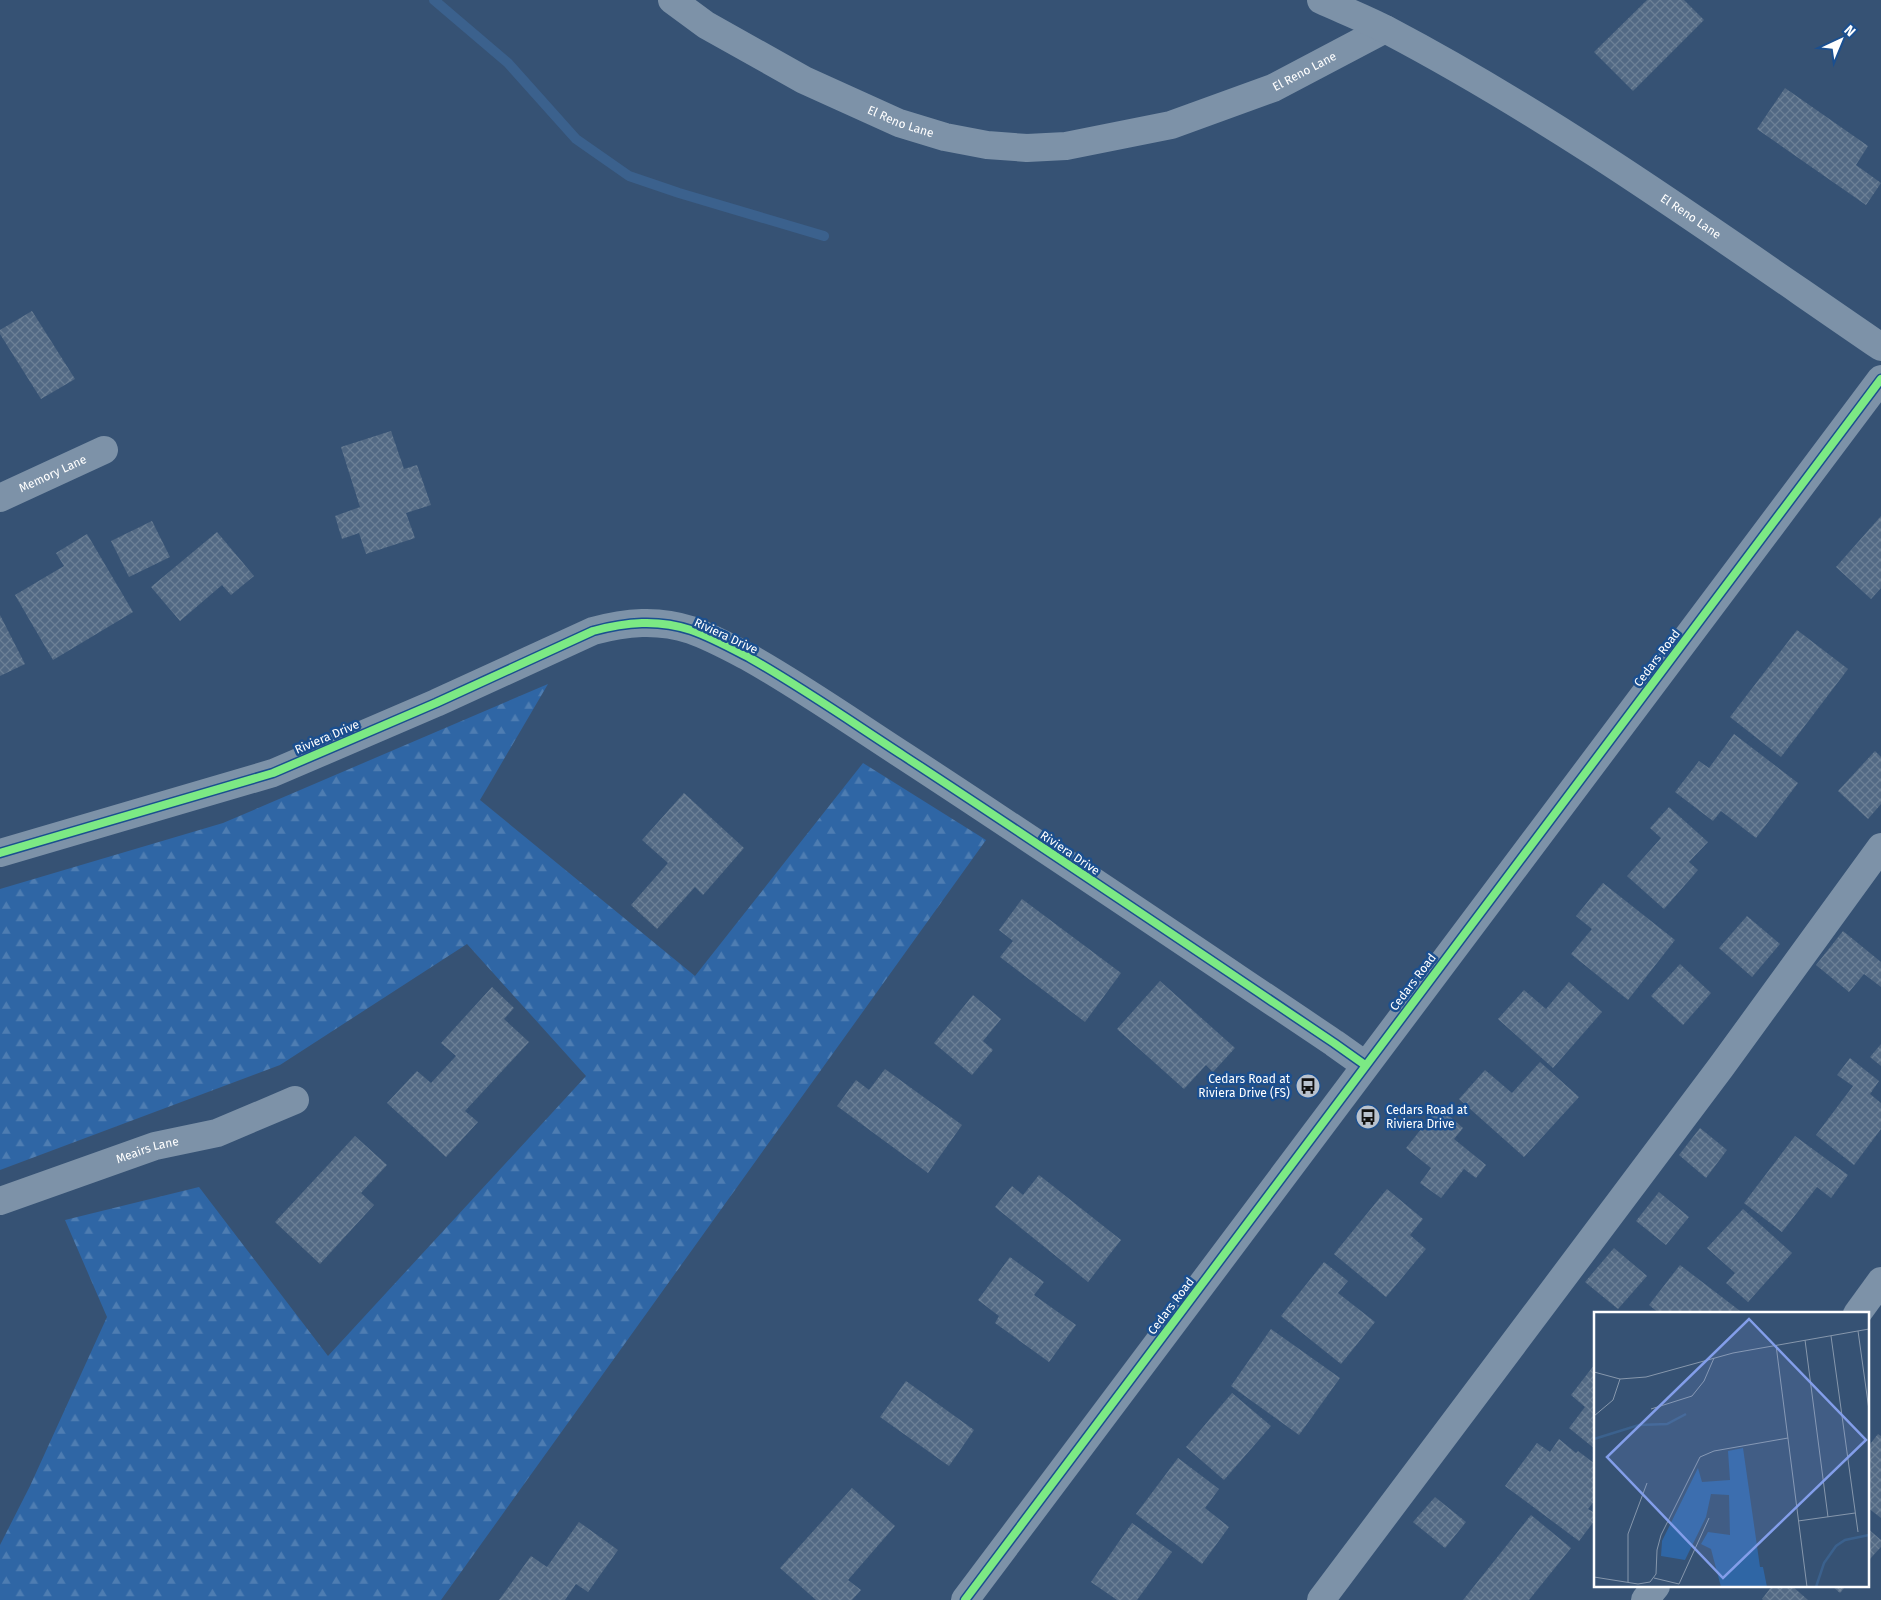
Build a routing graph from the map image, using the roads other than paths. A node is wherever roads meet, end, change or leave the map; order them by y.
1 (672, 0) edge
2 (1321, 0) edge
3 (1385, 29) junction
4 (1881, 347) edge
5 (1881, 379) edge
6 (104, 450) dead end
7 (0, 498) edge
8 (1881, 847) edge
9 (0, 853) edge
10 (1365, 1065) junction
11 (295, 1100) dead end
12 (0, 1201) edge
13 (1881, 1281) edge
14 (1858, 1312) edge
15 (1655, 1588) edge
16 (965, 1600) edge
17 (1321, 1600) edge
18 (1646, 1600) edge

1 - 3 street, El Reno Lane
2 - 3 street
3 - 4 street, El Reno Lane
5 - 10 street, Cedars Road
6 - 7 street, Memory Lane
8 - 17 street
9 - 10 street, Riviera Drive
10 - 16 street, Cedars Road
11 - 12 street, Meairs Lane
13 - 14 street
15 - 18 street

